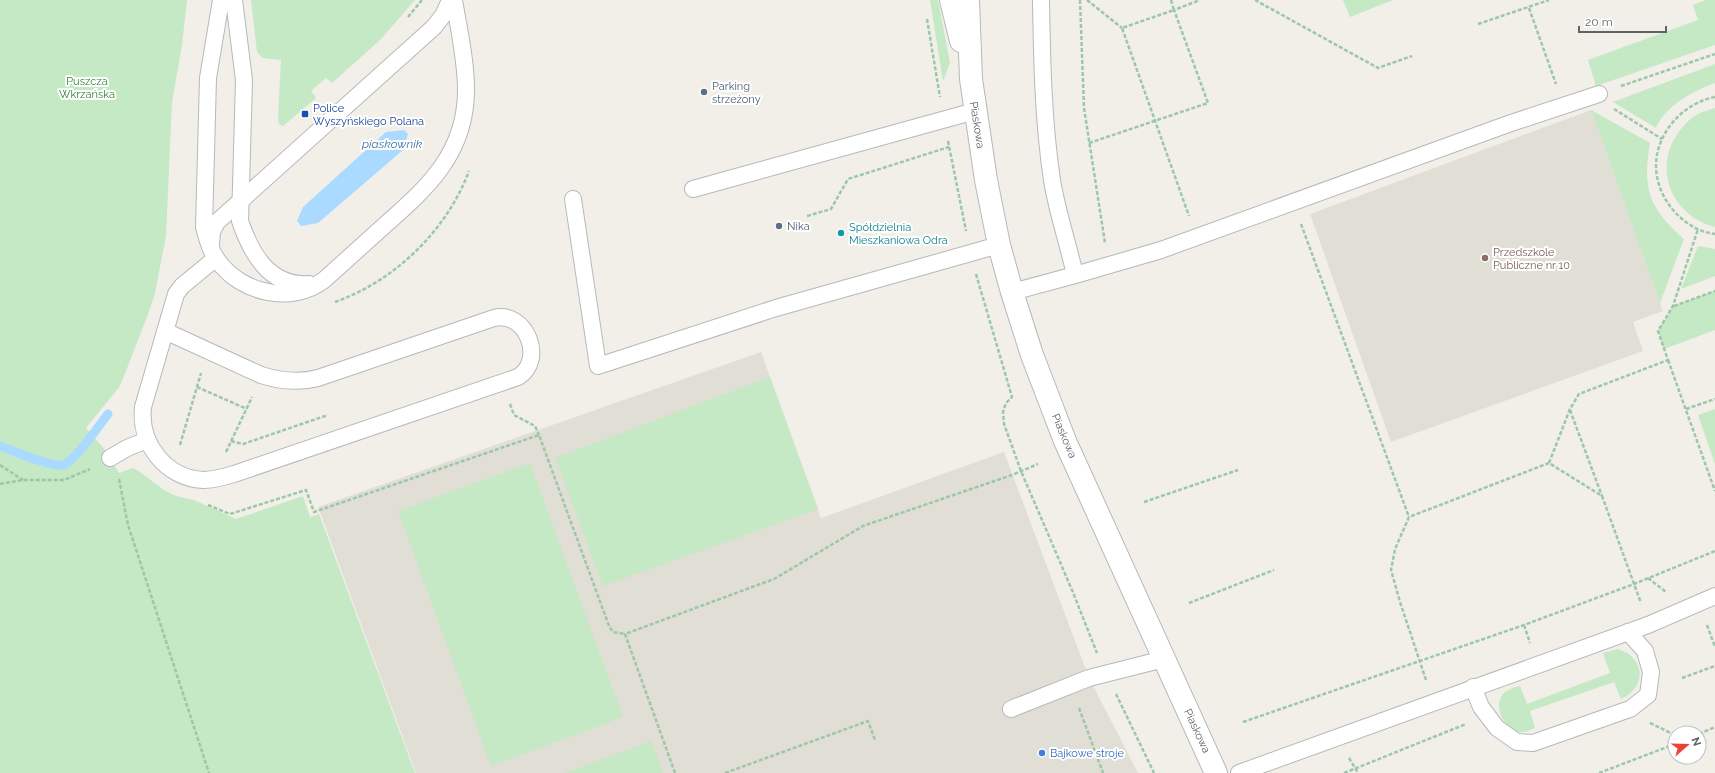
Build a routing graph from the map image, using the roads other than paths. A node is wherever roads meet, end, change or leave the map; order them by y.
1 (221, 0) edge
2 (234, 0) edge
3 (450, 0) edge
4 (454, 0) edge
5 (951, 0) edge
6 (968, 0) edge
7 (1041, 0) edge
8 (971, 79) junction
9 (1604, 100) road end
10 (975, 111) junction
11 (693, 190) dead end
12 (573, 199) dead end
13 (240, 201) junction
14 (999, 244) junction
15 (215, 256) junction
16 (1074, 275) junction
17 (324, 280) junction
18 (1012, 292) junction
19 (165, 331) junction
20 (147, 440) junction
21 (110, 458) road end
22 (1715, 596) edge
23 (1628, 632) junction
24 (1164, 659) junction
25 (1473, 687) junction
26 (1011, 710) dead end
27 (1216, 773) edge
28 (1239, 773) edge

1 - 15 lane
2 - 13 lane
3 - 13 lane
4 - 17 lane
5 - 8 street, Piaskowa
6 - 8 street, Piaskowa
7 - 16 lane
8 - 10 street, Piaskowa
9 - 16 lane
10 - 11 lane
10 - 14 street, Piaskowa
12 - 14 lane
13 - 15 lane
13 - 17 lane
14 - 18 street, Piaskowa
15 - 17 lane
15 - 19 lane
16 - 18 lane
18 - 24 street, Piaskowa
19 - 20 lane
19 - 20 lane
20 - 21 lane
22 - 23 lane
23 - 25 lane
23 - 25 lane
24 - 26 lane
24 - 27 street, Piaskowa
25 - 28 lane

